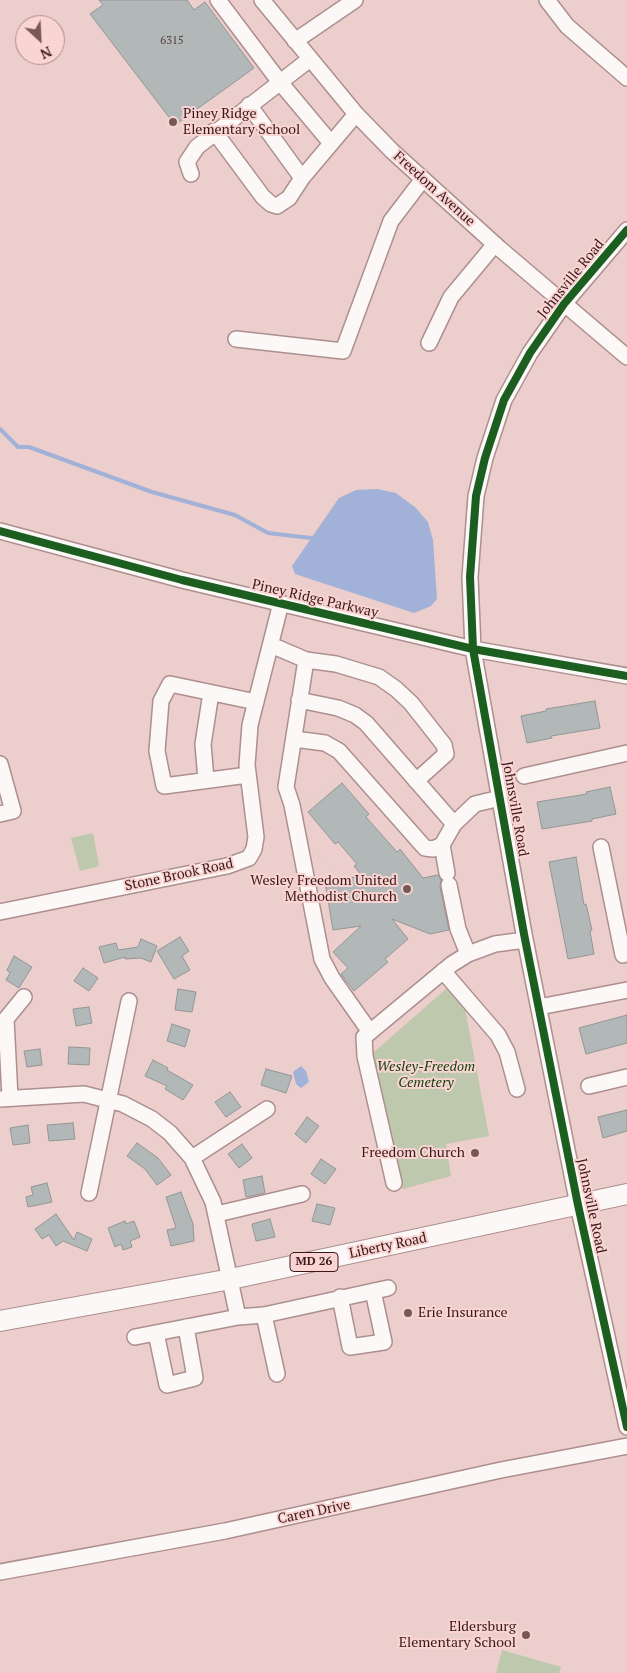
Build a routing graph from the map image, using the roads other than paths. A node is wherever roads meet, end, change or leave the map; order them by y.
1 (218, 0) edge
2 (262, 0) edge
3 (355, 0) edge
4 (547, 0) edge
5 (295, 41) junction
6 (310, 59) junction
7 (627, 78) edge
8 (279, 81) junction
9 (249, 105) junction
10 (356, 114) junction
11 (214, 131) junction
12 (330, 142) junction
13 (191, 174) dead end
14 (302, 178) junction
15 (422, 179) junction
16 (627, 230) edge
17 (495, 244) junction
18 (564, 304) junction
19 (236, 339) dead end
20 (429, 343) dead end
21 (627, 357) edge
22 (0, 531) edge
23 (281, 604) junction
24 (272, 645) junction
25 (473, 649) junction
26 (306, 660) junction
27 (627, 676) edge
28 (211, 693) junction
29 (299, 700) junction
30 (256, 702) junction
31 (294, 739) junction
32 (627, 753) edge
33 (0, 764) edge
34 (248, 775) junction
35 (524, 776) dead end
36 (206, 780) junction
37 (416, 781) junction
38 (500, 798) junction
39 (0, 814) edge
40 (454, 824) junction
41 (442, 845) junction
42 (601, 846) dead end
43 (620, 905) edge
44 (0, 912) edge
45 (526, 940) junction
46 (468, 954) junction
47 (624, 955) dead end
48 (443, 972) junction
49 (627, 990) edge
50 (24, 997) dead end
51 (129, 1002) dead end
52 (539, 1007) junction
53 (370, 1032) junction
54 (627, 1077) edge
55 (589, 1086) dead end
56 (517, 1090) dead end
57 (5, 1098) edge
58 (108, 1099) junction
59 (267, 1109) dead end
60 (192, 1158) junction
61 (394, 1183) dead end
62 (89, 1193) dead end
63 (302, 1194) dead end
64 (627, 1194) edge
65 (578, 1205) junction
66 (217, 1214) junction
67 (231, 1279) junction
68 (340, 1297) junction
69 (264, 1315) junction
70 (238, 1317) junction
71 (0, 1321) edge
72 (186, 1327) junction
73 (156, 1332) junction
74 (135, 1336) dead end
75 (277, 1374) dead end
76 (627, 1427) edge
77 (627, 1446) edge
78 (0, 1572) edge

1 - 8 street
2 - 5 street, Freedom Avenue
3 - 5 street
4 - 7 street
5 - 6 street, Freedom Avenue
6 - 8 street
6 - 10 street, Freedom Avenue
8 - 9 street
8 - 12 street
9 - 11 street
9 - 14 street
10 - 12 street
10 - 15 street, Freedom Avenue
11 - 13 street
11 - 14 street
12 - 14 street
15 - 17 street, Freedom Avenue
15 - 19 street
16 - 18 street, Johnsville Road
17 - 18 street, Freedom Avenue
17 - 20 street
18 - 21 street, Freedom Avenue
18 - 25 street, Johnsville Road
22 - 23 street, Piney Ridge Parkway
23 - 24 street, Stone Brook Road
23 - 25 street, Piney Ridge Parkway
24 - 26 street
24 - 30 street, Stone Brook Road
25 - 27 street, Piney Ridge Parkway
25 - 38 street, Johnsville Road
26 - 29 street
26 - 37 street
28 - 30 street
28 - 36 street
28 - 36 street
29 - 31 street
29 - 37 street
30 - 34 street, Stone Brook Road
31 - 41 street
31 - 53 street
32 - 35 street
33 - 39 street
34 - 36 street
34 - 44 street, Stone Brook Road
37 - 40 street
38 - 40 street
38 - 45 street, Johnsville Road
40 - 41 street
41 - 46 street
42 - 43 street
43 - 47 street
45 - 46 street
45 - 52 street, Johnsville Road
46 - 48 street
48 - 53 street
48 - 56 street
49 - 52 street
50 - 57 street
51 - 58 street
52 - 65 street, Johnsville Road
53 - 61 street
54 - 55 street
57 - 58 street
58 - 60 street
58 - 62 street
59 - 60 street
60 - 66 street
63 - 66 street
64 - 65 main road, Liberty Road / MD 26
65 - 67 main road, Liberty Road / MD 26
65 - 76 street, Johnsville Road
66 - 67 street
67 - 70 street
67 - 71 main road, Liberty Road / MD 26
68 - 68 street
68 - 69 street
69 - 70 street
69 - 75 street
70 - 72 street
72 - 73 street
72 - 73 street
73 - 74 street
77 - 78 street, Caren Drive

